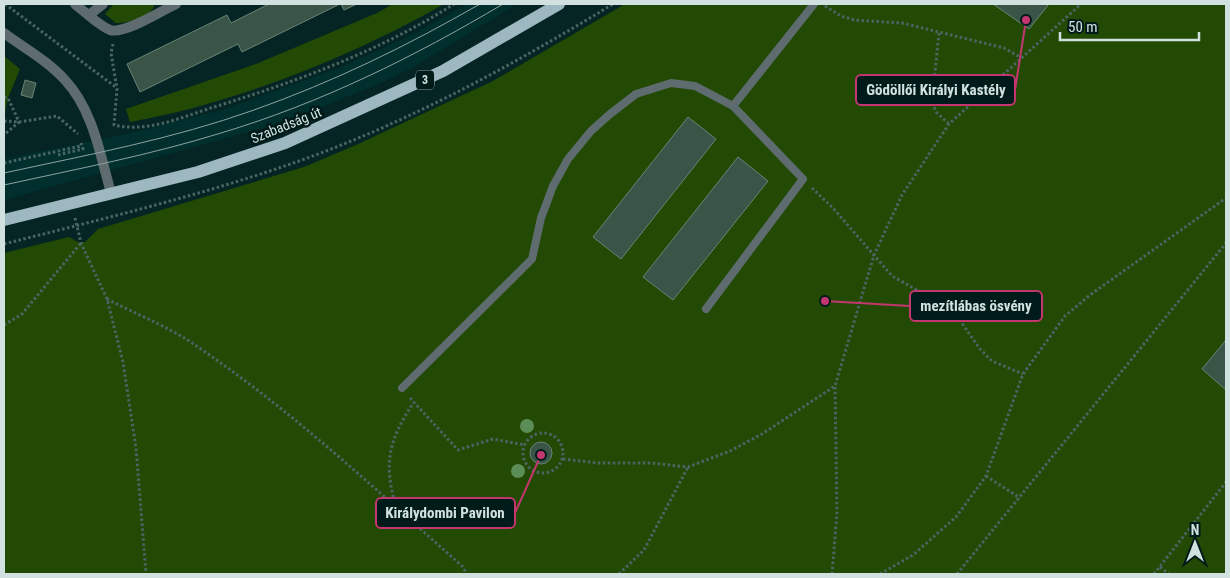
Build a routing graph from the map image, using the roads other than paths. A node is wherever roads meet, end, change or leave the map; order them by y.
1 (75, 4) edge
2 (103, 4) edge
3 (176, 4) edge
4 (559, 4) edge
5 (814, 4) edge
6 (90, 15) junction
7 (4, 33) edge
8 (733, 106) junction
9 (111, 193) junction
10 (4, 220) edge
11 (706, 309) dead end
12 (402, 388) road end

1 - 6 street
2 - 6 street
3 - 6 street
4 - 9 main road, Szabadság út / 3
5 - 8 lane
7 - 9 street
8 - 11 lane
8 - 12 lane
9 - 10 main road, Szabadság út / 3

